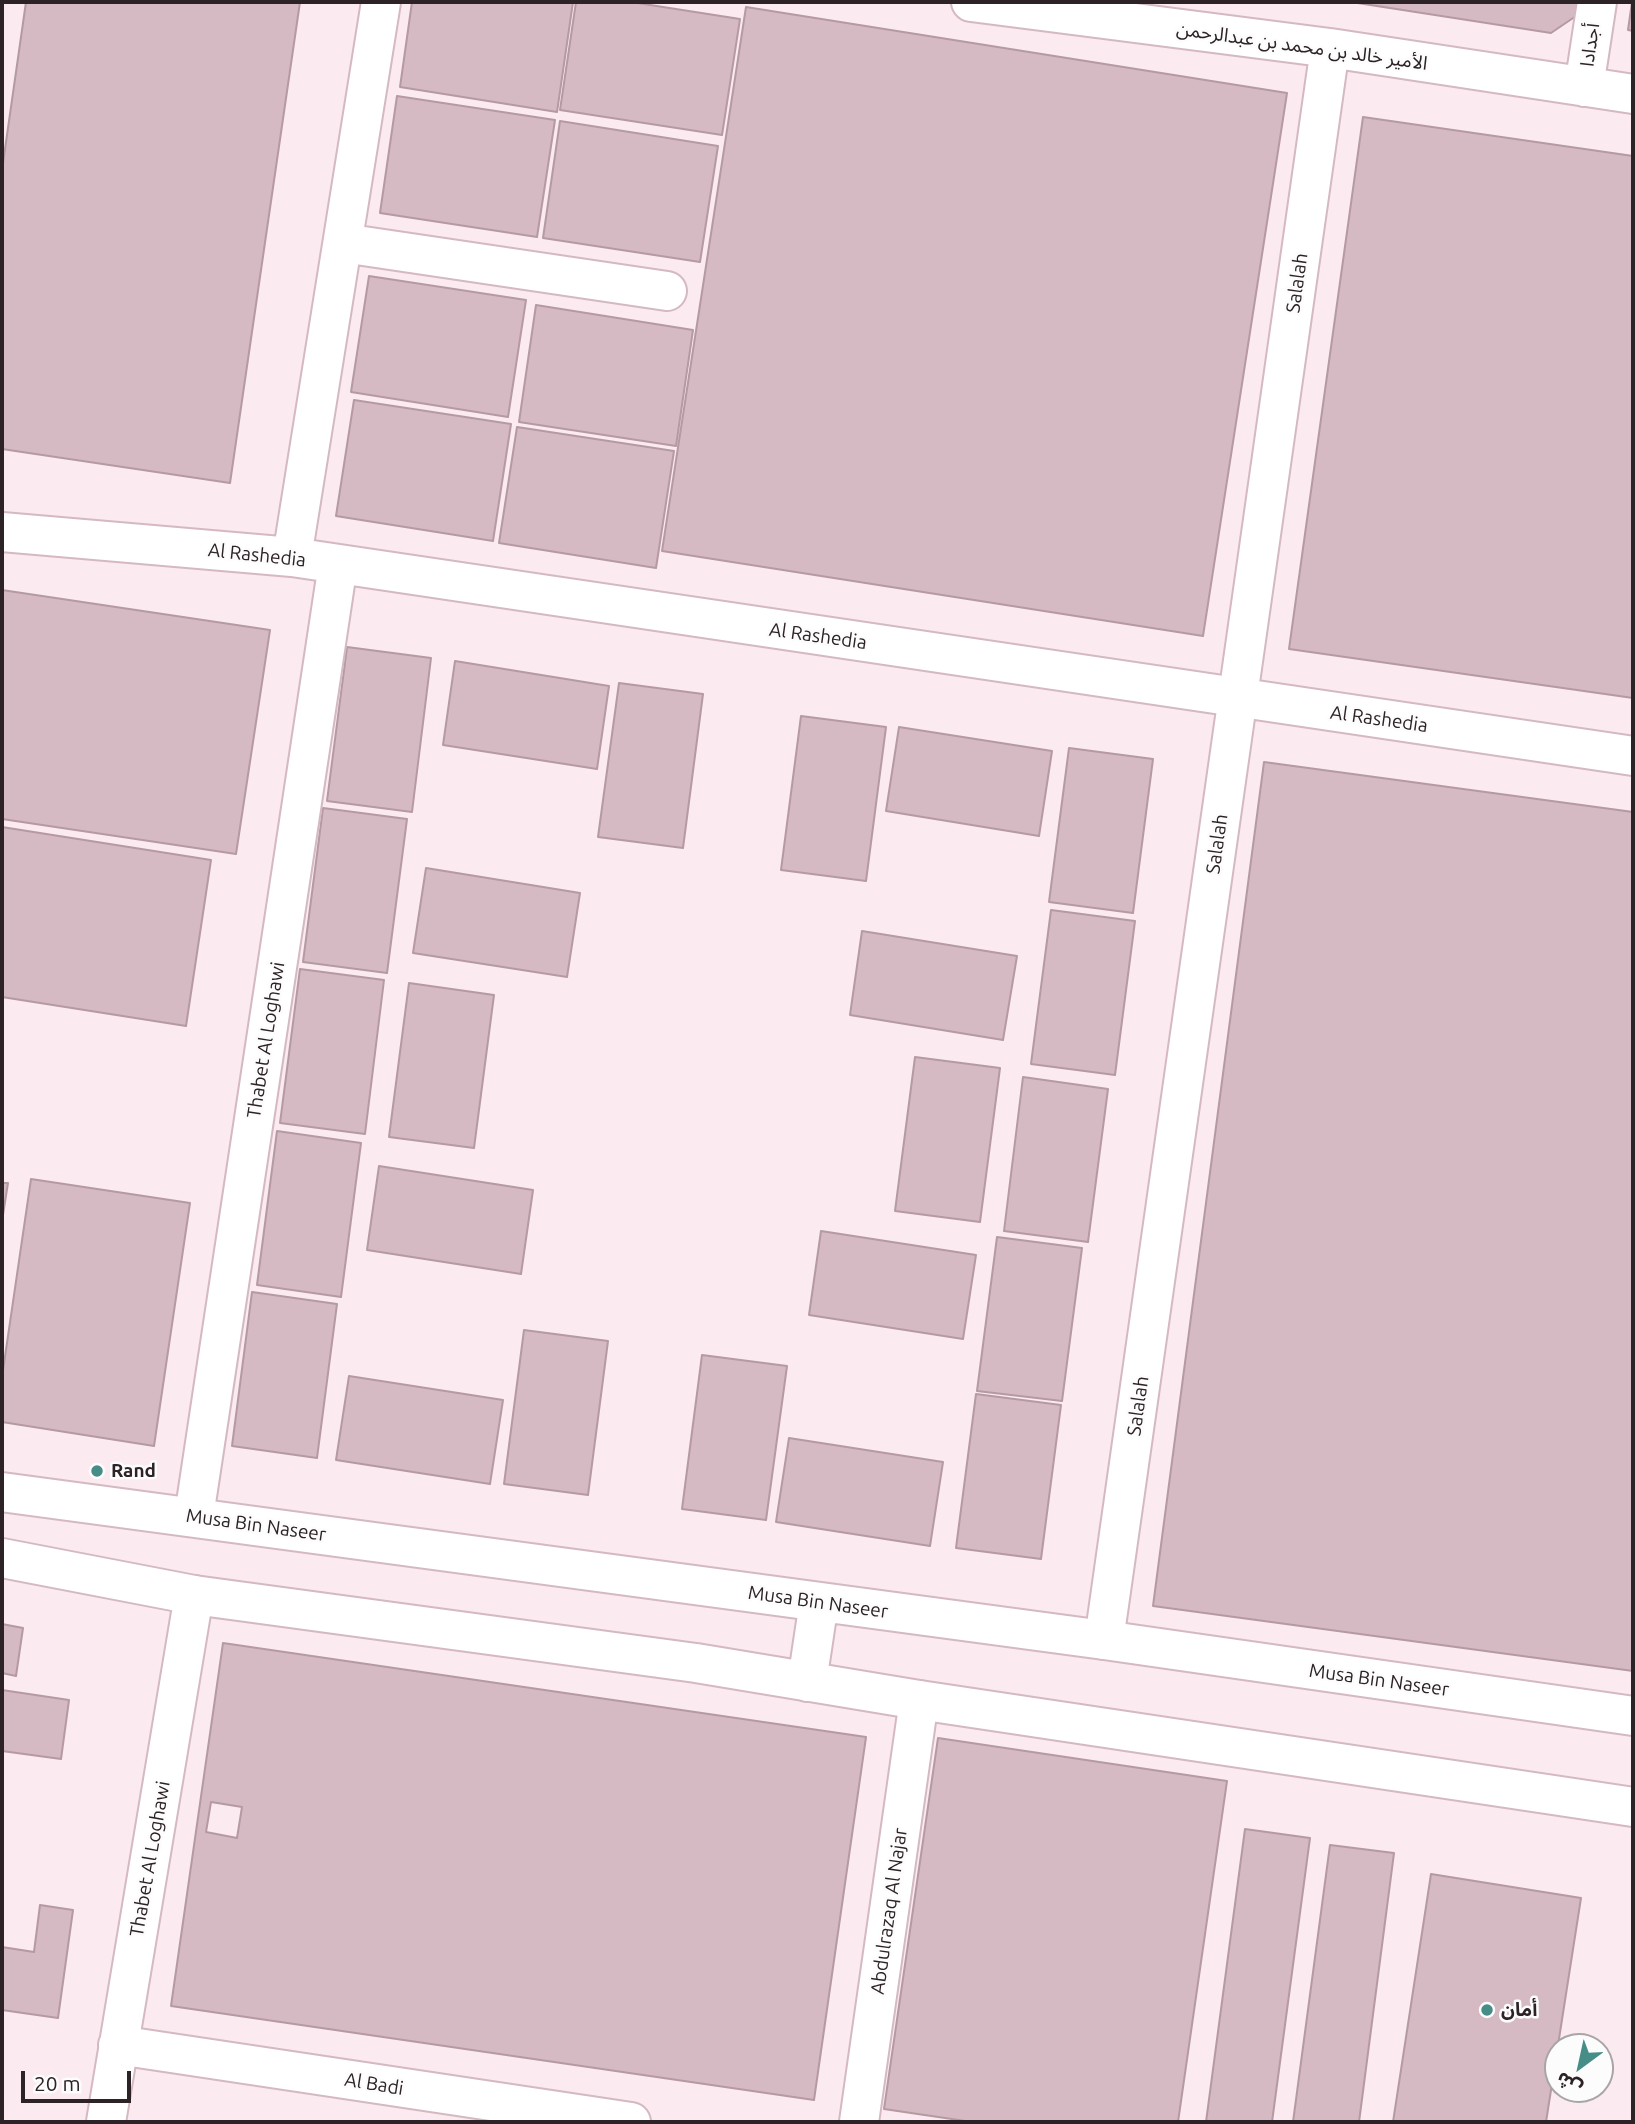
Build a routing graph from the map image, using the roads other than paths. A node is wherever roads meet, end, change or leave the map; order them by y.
1 (381, 2) edge
2 (971, 2) edge
3 (1597, 2) edge
4 (1093, 10) edge
5 (1330, 48) junction
6 (1584, 87) junction
7 (1633, 94) edge
8 (343, 243) junction
9 (667, 292) dead end
10 (2, 532) edge
11 (292, 557) junction
12 (338, 564) junction
13 (1238, 698) junction
14 (1633, 756) edge
15 (2, 1492) edge
16 (194, 1516) junction
17 (2, 1558) edge
18 (194, 1595) junction
19 (819, 1602) junction
20 (1104, 1640) junction
21 (807, 1682) junction
22 (919, 1700) junction
23 (1633, 1716) edge
24 (1633, 1807) edge
25 (118, 2045) junction
26 (106, 2122) edge
27 (631, 2122) edge
28 (859, 2122) edge

1 - 8 street
2 - 4 street, الأمير خالد بن محمد بن عبدالرحمن
3 - 6 street, أجدادا
4 - 5 street, الأمير خالد بن محمد بن عبدالرحمن
5 - 6 street, الأمير خالد بن محمد بن عبدالرحمن
5 - 13 street, Salalah
6 - 7 street, الأمير خالد بن محمد بن عبدالرحمن
8 - 9 street
8 - 11 street
10 - 11 street, Al Rashedia
11 - 12 street, Al Rashedia
12 - 13 street, Al Rashedia
12 - 16 street, Thabet Al Loghawi
13 - 14 street, Al Rashedia
13 - 20 street, Salalah
15 - 16 street, Musa Bin Naseer
16 - 19 street, Musa Bin Naseer
17 - 18 street
18 - 21 street
18 - 25 street, Thabet Al Loghawi
19 - 20 street, Musa Bin Naseer
19 - 21 street
20 - 23 street, Musa Bin Naseer
21 - 22 street
22 - 24 street
22 - 28 street, Abdulrazaq Al Najar
25 - 26 street, Thabet Al Loghawi
25 - 27 street, Al Badi

